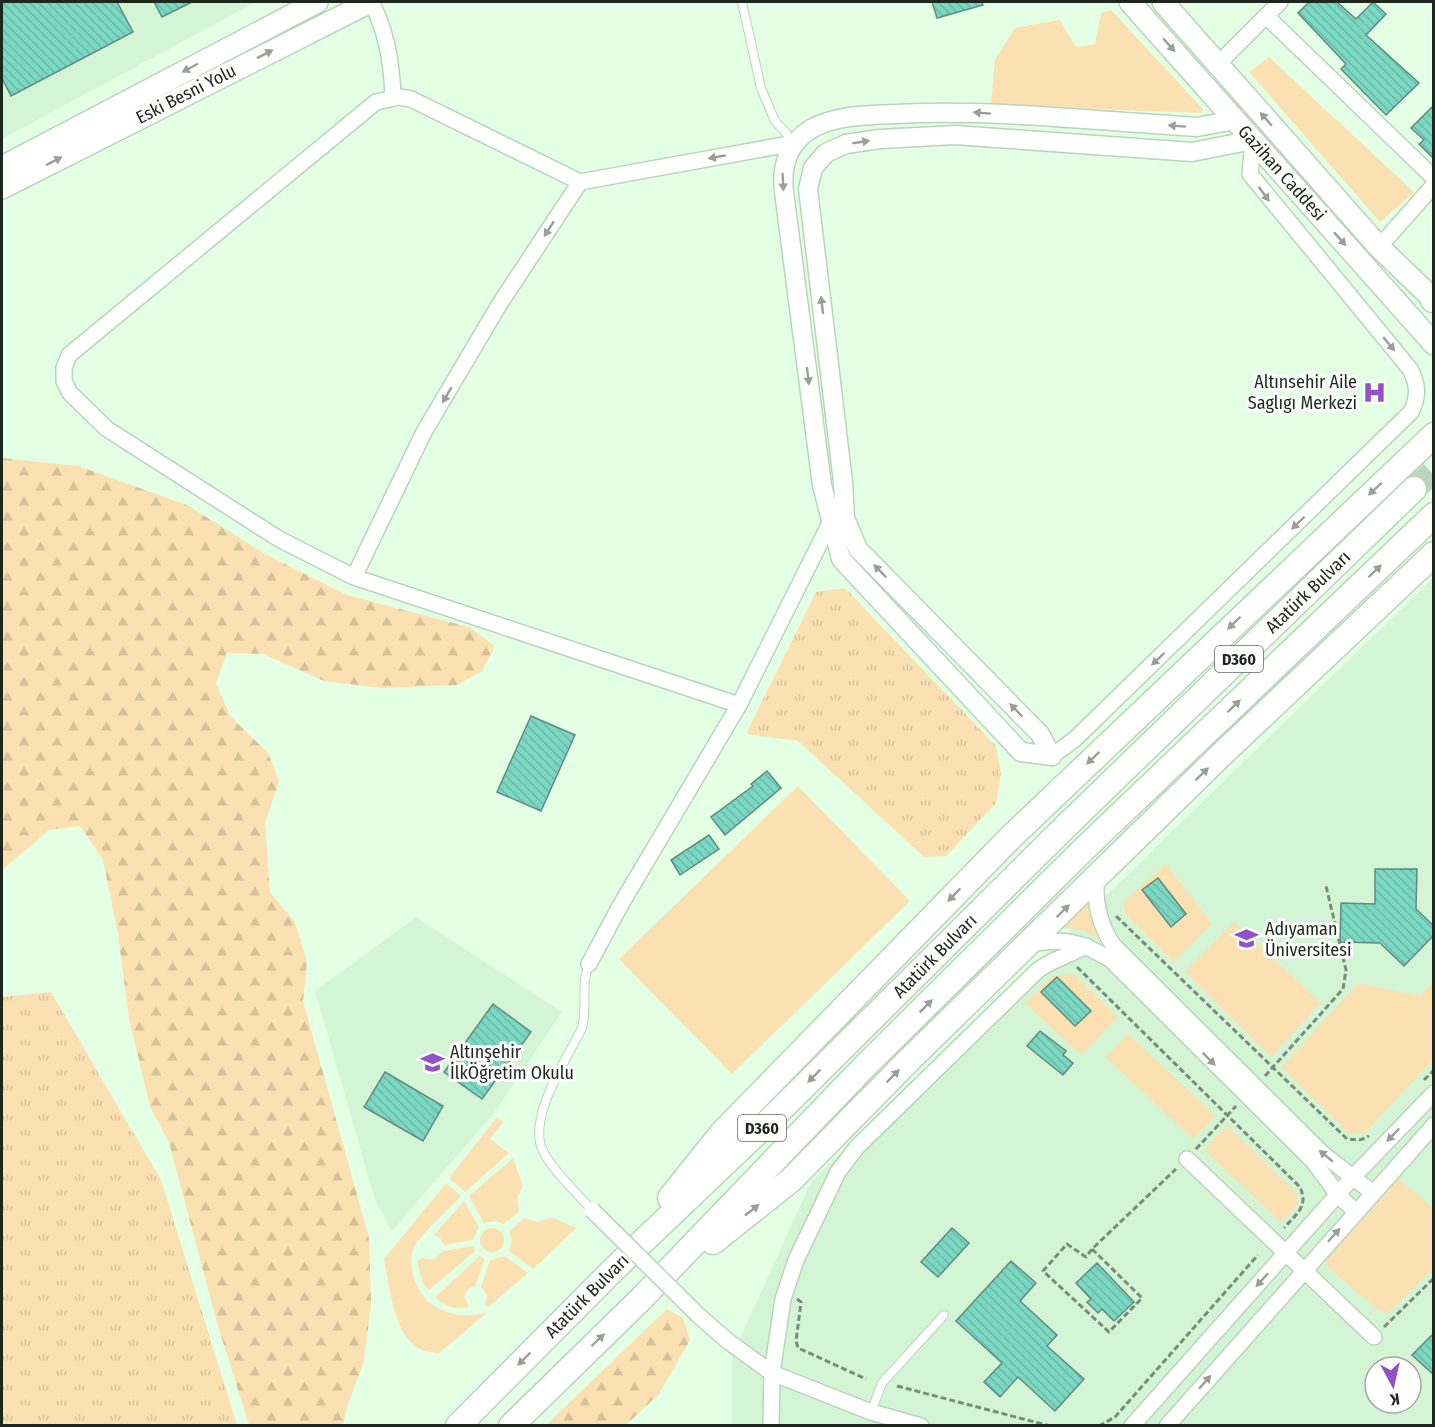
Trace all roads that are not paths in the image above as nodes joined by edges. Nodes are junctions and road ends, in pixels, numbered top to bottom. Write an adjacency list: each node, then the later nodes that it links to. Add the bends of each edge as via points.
1 (317, 2): 13 (main road, Eski Besni Yolu, one-way to 13)
2 (370, 2): 9 (street, via 382,22); 17 (main road, Eski Besni Yolu, one-way to 2)
3 (742, 2): 12 (lane, via 761,88 775,121)
4 (1130, 2): 10 (main road, Gazihan Caddesi, one-way to 10)
5 (1163, 2): 8 (main road, Gazihan Caddesi)
6 (1280, 2): 7 (street)
7 (1266, 16): 8 (street); 14 (street)
8 (1219, 63): 18 (main road, Gazihan Caddesi, one-way to 8)
9 (393, 98): 15 (street, via 411,99); 28 (street, via 376,102 69,355 64,368 64,381 70,393 107,429 279,539)
10 (1235, 120): 11 (main road, Gazihan Caddesi); 12 (street, one-way to 12, via 1197,127 953,111 887,114 839,119 812,129)
11 (1253, 141): 20 (main road, Gazihan Caddesi, one-way to 20); 26 (street, one-way to 11, via 843,482 808,189 813,168 826,153 846,144 880,139 955,135 1192,153); 30 (street, one-way to 30, via 1250,174 1410,369 1418,390 1416,402 1412,412 1300,522 1075,739)
12 (795, 143): 15 (street, one-way to 15); 26 (street, one-way to 26, via 784,162 782,176 822,485)
13 (2, 167)
14 (1434, 178)
15 (580, 182): 28 (street, one-way to 28, via 499,305 424,432)
16 (1434, 185): 18 (street)
17 (2, 188)
18 (1379, 247): 19 (main road, Gazihan Caddesi)
19 (1434, 300)
20 (1434, 344)
21 (1434, 435): 23 (highway)
22 (1434, 455): 23 (highway)
23 (1403, 463): 44 (highway, one-way to 44, via 1011,837 722,1133)
24 (1414, 489): 44 (highway, Atatürk Bulvarı / D360, one-way to 44)
25 (1434, 515): 46 (highway, Atatürk Bulvarı / D360, one-way to 25, via 864,1067 1060,873)
26 (838, 520): 29 (street); 30 (street, one-way to 26, via 1040,734 858,549); 30 (street, via 841,559 1021,752)
27 (1434, 554): 31 (highway, one-way to 27)
28 (354, 577): 29 (street)
29 (739, 705): 34 (street)
30 (1052, 756)
31 (1096, 878): 32 (highway, one-way to 31); 38 (street, one-way to 31, via 1324,1155 1113,945 1100,922)
32 (1029, 944): 33 (street, via 1068,940); 46 (highway, one-way to 32, via 791,1180)
33 (1086, 946): 40 (street, one-way to 40, via 1111,960 1314,1162); 49 (street, via 1069,956 1053,959 1038,970 857,1147 838,1172 796,1260 786,1291)
34 (589, 964): 41 (lane, via 584,978 582,1028 537,1128 542,1151)
35 (1434, 1093): 38 (street, one-way to 38)
36 (1434, 1125): 39 (street)
37 (1187, 1159): 43 (street)
38 (1354, 1176): 39 (street); 40 (street)
39 (1372, 1192): 42 (street)
40 (1338, 1195): 42 (street); 43 (street)
41 (592, 1210): 49 (street, bridge, via 699,1316)
42 (1355, 1211): 45 (street, one-way to 42)
43 (1285, 1254): 45 (street); 55 (street, one-way to 55)
44 (612, 1271): 51 (highway, Atatürk Bulvarı / D360, one-way to 51)
45 (1302, 1271): 48 (street); 56 (street, one-way to 45)
46 (641, 1299): 52 (highway, Atatürk Bulvarı / D360, one-way to 46)
47 (944, 1315): 50 (lane, via 882,1383)
48 (1374, 1337)
49 (772, 1373): 50 (street); 53 (street)
50 (872, 1412): 54 (street)
51 (458, 1425)
52 (512, 1425)
53 (771, 1425)
54 (921, 1425)
55 (1132, 1425)
56 (1167, 1425)

